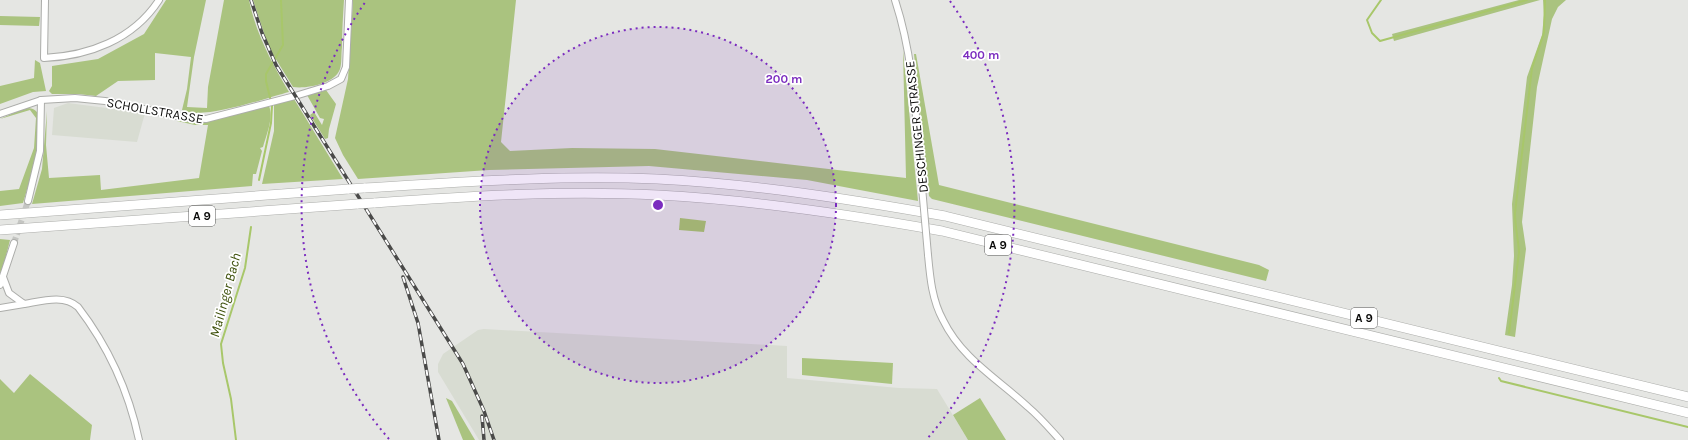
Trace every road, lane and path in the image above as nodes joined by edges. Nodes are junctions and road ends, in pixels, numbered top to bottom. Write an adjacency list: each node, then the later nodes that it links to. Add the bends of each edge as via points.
1 (45, 0): 2 (street, via 44,58 78,55 110,43 138,23)
2 (158, 0)
3 (349, 0): 5 (street, SCHOLLSTRASSE, via 346,67 341,79 335,83 215,118 202,119 93,99)
4 (895, 0): 18 (street, DESCHINGER STRASSE, bridge, via 912,75 930,278 942,320 966,355 1028,407)
5 (41, 100): 6 (street, SCHOLLSTRASSE); 7 (street, via 40,151)
6 (0, 114)
7 (28, 201)
8 (0, 215): 15 (highway, A 9, bridge, via 348,189 559,178 642,179 750,186 843,198 952,218)
9 (0, 230): 16 (highway, A 9, bridge, via 470,196 657,195 750,202 842,213 942,231)
10 (14, 243): 11 (street)
11 (3, 277): 12 (street); 13 (street, via 9,293)
12 (0, 285)
13 (24, 304): 14 (street); 17 (street, via 61,299 71,302 78,308 111,358 135,419)
14 (0, 308)
15 (1688, 397)
16 (1688, 413)
17 (139, 440)
18 (1060, 440)

